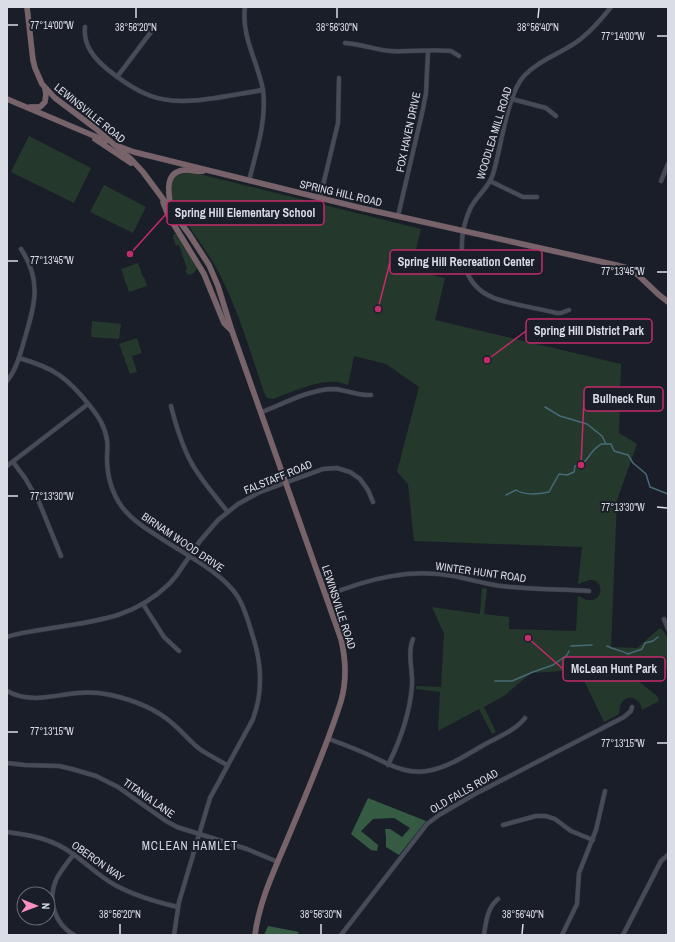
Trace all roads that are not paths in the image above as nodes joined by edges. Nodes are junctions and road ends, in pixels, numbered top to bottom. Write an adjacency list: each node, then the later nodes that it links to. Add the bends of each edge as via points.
1 (27, 7): 11 (main road, LEWINSVILLE ROAD, via 33,60)
2 (245, 7): 12 (street, via 247,38)
3 (611, 7): 14 (street, WOODLEA MILL ROAD, via 573,45 535,66 523,76)
4 (85, 27): 9 (street, via 85,41 90,51)
5 (154, 28): 9 (street)
6 (345, 43): 7 (street, via 392,51)
7 (428, 51): 8 (street, via 451,52); 29 (street, FOX HAVEN DRIVE, via 423,109)
8 (459, 56)
9 (117, 77): 12 (street, via 150,96 176,101)
10 (339, 78): 27 (street, via 338,123)
11 (45, 89): 15 (main road, via 46,99 43,105 36,108); 18 (main road, LEWINSVILLE ROAD)
12 (263, 90): 22 (street, via 263,116)
13 (7, 98): 15 (main road, SPRING HILL ROAD)
14 (512, 99): 16 (street, via 546,108); 23 (street, WOODLEA MILL ROAD)
15 (24, 106): 17 (main road, SPRING HILL ROAD)
16 (556, 116)
17 (74, 127): 18 (main road, SPRING HILL ROAD); 21 (main road)
18 (114, 144): 20 (main road, SPRING HILL ROAD, via 134,152); 21 (main road, LEWINSVILLE ROAD)
19 (668, 164): 24 (street)
20 (212, 171): 22 (main road, SPRING HILL ROAD); 28 (main road, via 187,170 176,173 168,184)
21 (143, 172): 26 (main road, LEWINSVILLE ROAD)
22 (248, 181): 27 (main road, SPRING HILL ROAD)
23 (490, 181): 25 (street, via 523,197); 31 (street, WOODLEA MILL ROAD, via 470,208)
24 (661, 181)
25 (537, 197)
26 (162, 198): 28 (main road, LEWINSVILLE ROAD); 30 (main road, LEWINSVILLE ROAD)
27 (320, 198): 29 (main road, SPRING HILL ROAD)
28 (171, 208): 32 (main road, LEWINSVILLE ROAD)
29 (398, 216): 31 (main road, SPRING HILL ROAD)
30 (177, 229): 32 (main road); 34 (main road, LEWINSVILLE ROAD)
31 (464, 230): 36 (main road, SPRING HILL ROAD, via 627,268); 37 (street, WOODLEA MILL ROAD, via 461,250 464,265 474,283 484,292 501,300 556,313)
32 (189, 234): 35 (main road, LEWINSVILLE ROAD)
33 (21, 249): 39 (street, via 32,269 36,292 34,310)
34 (204, 274): 35 (main road); 38 (main road, LEWINSVILLE ROAD, via 224,323)
35 (214, 277): 38 (main road, LEWINSVILLE ROAD)
36 (668, 302)
37 (569, 310)
38 (232, 331): 44 (main road, LEWINSVILLE ROAD)
39 (19, 358): 40 (street); 42 (street, BIRNAM WOOD DRIVE, via 38,363 56,372 72,385)
40 (7, 381)
41 (371, 395): 44 (street, via 326,390 308,394)
42 (88, 404): 45 (street); 51 (street, BIRNAM WOOD DRIVE, via 99,418 105,432 108,472 121,506 138,524)
43 (171, 406): 49 (street, via 189,458)
44 (262, 412): 47 (main road, LEWINSVILLE ROAD)
45 (13, 462): 46 (street); 50 (street, via 39,502)
46 (7, 466)
47 (286, 482): 48 (street, FALSTAFF ROAD, via 323,469 337,468 355,475 368,490); 49 (street, FALSTAFF ROAD, via 248,498); 53 (main road, LEWINSVILLE ROAD)
48 (373, 502)
49 (228, 511): 51 (street, FALSTAFF ROAD, via 210,528)
50 (61, 556)
51 (189, 557): 54 (street, FALSTAFF ROAD, via 169,584); 65 (street, BIRNAM WOOD DRIVE, via 219,576 238,598 246,616 261,670 260,689 253,719)
52 (589, 591): 53 (street, WINTER HUNT ROAD, via 513,588 453,576 412,574 371,580)
53 (326, 596): 63 (main road, LEWINSVILLE ROAD, via 344,650 346,671 344,691)
54 (143, 604): 57 (street, FALSTAFF ROAD, via 109,618); 59 (street, via 164,637)
55 (664, 619): 56 (street)
56 (668, 629)
57 (7, 637)
58 (413, 639): 66 (street, via 409,710 401,737)
59 (179, 651)
60 (7, 691): 65 (street, via 36,699 99,693 134,702 162,715 201,750)
61 (632, 707): 81 (street, OLD FALLS ROAD, via 624,717 475,794 427,824)
62 (525, 718): 66 (street, via 517,726 440,768 416,772)
63 (329, 739): 66 (street); 74 (main road, LEWINSVILLE ROAD)
64 (7, 763): 70 (street, TITANIA LANE, via 58,766 96,776 128,793 166,821)
65 (227, 765): 70 (street, BIRNAM WOOD DRIVE, via 210,798)
66 (388, 765)
67 (605, 791): 71 (street)
68 (503, 825): 71 (street, via 532,816 546,816)
69 (7, 832): 72 (street, OBERON WAY, via 46,839)
70 (198, 834): 74 (street, TITANIA LANE, via 247,849); 76 (street, BIRNAM WOOD DRIVE)
71 (593, 840): 83 (street, via 579,873 577,904)
72 (74, 854): 76 (street, OBERON WAY, via 102,877 127,891); 77 (street, via 58,876 52,893 55,914)
73 (668, 854): 84 (street)
74 (278, 862): 80 (main road, LEWINSVILLE ROAD, via 262,903)
75 (498, 899): 82 (street, via 489,910)
76 (178, 907): 79 (street, BIRNAM WOOD DRIVE)
77 (68, 933): 78 (street)
78 (74, 935)
79 (174, 935)
80 (255, 935)
81 (341, 935)
82 (484, 935)
83 (562, 935)
84 (623, 935)

